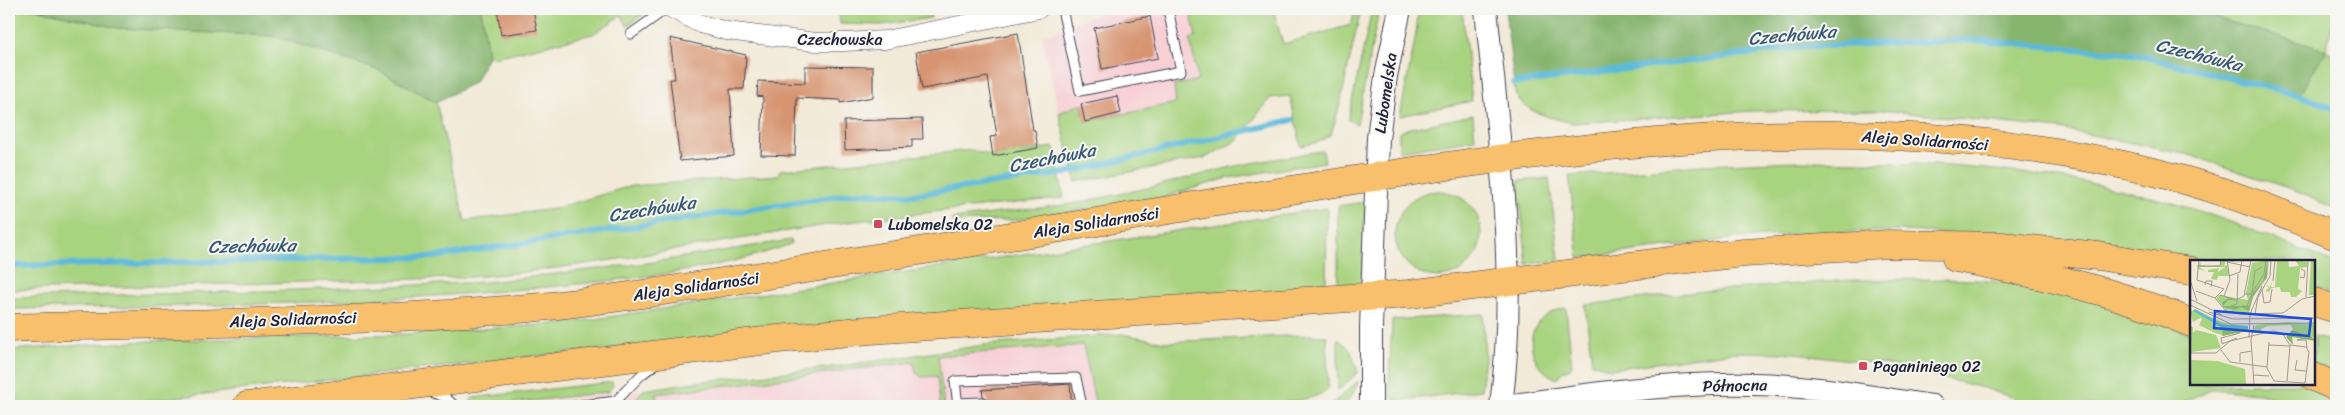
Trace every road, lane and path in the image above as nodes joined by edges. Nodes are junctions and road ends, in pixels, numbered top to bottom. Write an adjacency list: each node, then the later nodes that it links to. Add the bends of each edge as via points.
1 (666, 9): 8 (lane)
2 (672, 9): 3 (street, Czechowska, via 700,24 727,31 816,42 844,42 886,40)
3 (1039, 9)
4 (1062, 9): 5 (lane, via 1080,91 1181,71)
5 (1168, 9)
6 (1400, 9): 10 (street, Lubomelska, via 1381,108)
7 (1486, 9): 9 (street)
8 (631, 34)
9 (1501, 160): 10 (main road, Aleja Solidarności); 11 (main road, Aleja Solidarności, via 1659,142 1749,137 1871,135 1962,140 2089,158 2157,172 2238,198); 14 (street)
10 (1377, 177): 15 (street, Lubomelska); 19 (main road, Aleja Solidarności, via 879,258 549,306 413,316)
11 (2336, 236)
12 (1888, 244): 13 (main road, via 2041,249); 14 (main road, via 1735,254); 18 (main road, via 2041,275 2105,293)
13 (2190, 272)
14 (1508, 281): 15 (main road); 32 (street, via 1508,336)
15 (1372, 297): 20 (main road, via 870,330); 31 (street, Lubomelska)
16 (2315, 302): 17 (main road)
17 (2336, 310)
18 (2190, 324)
19 (9, 328)
20 (669, 354): 22 (main road); 25 (lane, via 641,375)
21 (2315, 377): 23 (main road)
22 (411, 385): 27 (main road); 28 (lane, via 445,397)
23 (2336, 386)
24 (983, 402): 26 (lane)
25 (615, 404): 29 (lane)
26 (958, 405): 30 (lane, via 955,381 1076,378 1075,394)
27 (247, 406)
28 (455, 406)
29 (574, 406)
30 (1082, 406)
31 (1371, 406)
32 (1501, 406)
33 (1508, 406): 34 (street, Północna, via 1657,389 1755,384 1802,387)
34 (1932, 406)

